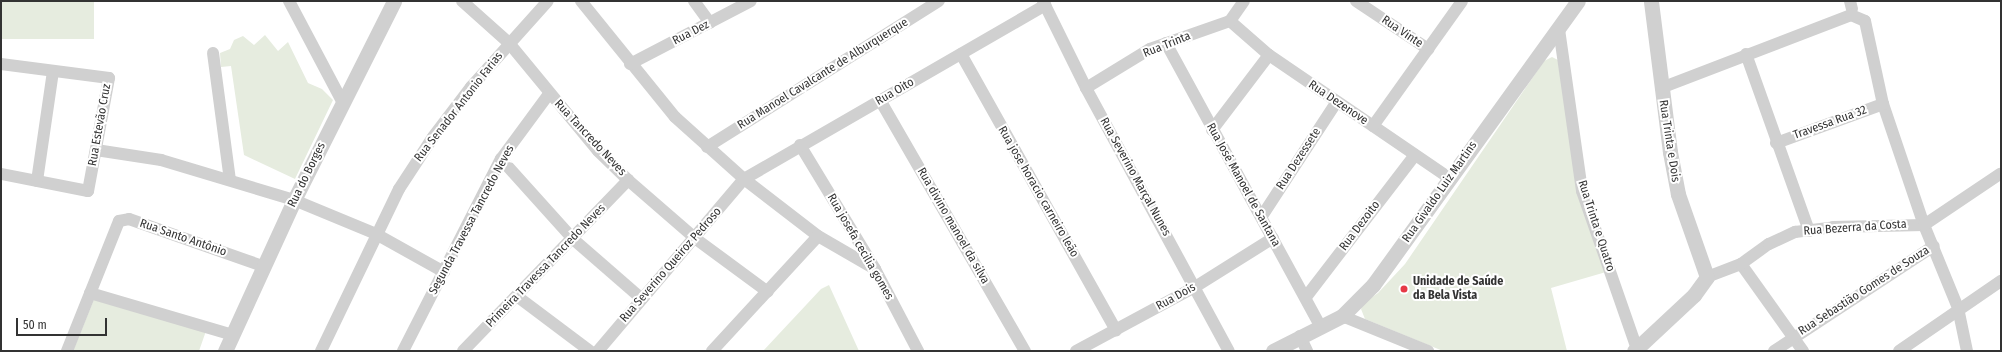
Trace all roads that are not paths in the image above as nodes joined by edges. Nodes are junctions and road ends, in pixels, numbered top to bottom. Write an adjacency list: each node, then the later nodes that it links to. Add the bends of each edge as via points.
1 (289, 1): 32 (street)
2 (394, 1): 32 (street, Rua do Borges)
3 (462, 1): 18 (street, Rua Tancredo Neves)
4 (548, 1): 18 (street, Rua Senador Antonio Farias)
5 (581, 1): 25 (street)
6 (694, 1): 16 (street)
7 (751, 1): 16 (street, Rua Dez)
8 (939, 1): 39 (street, Rua Manoel Cavalcante de Alburquerque)
9 (1244, 1): 15 (street)
10 (1356, 1): 20 (street, Rua Vinte)
11 (1462, 1): 20 (street)
12 (1578, 1): 17 (street, Rua Givaldo Luiz Martins)
13 (1651, 1): 29 (street, Rua Trinta e Dois)
14 (1044, 3): 22 (street, Rua Oito); 28 (street, Rua Severino Marçal Nunes)
15 (1230, 21): 19 (street, Rua Trinta); 24 (street, Rua Dezenove)
16 (710, 23): 25 (street, Rua Dez)
17 (1559, 28): 46 (street, Rua Givaldo Luiz Martins, via 1494,115); 80 (street, Rua Trinta e Quatro, via 1582,191)
18 (509, 43): 30 (street, Rua Tancredo Neves); 54 (street, Rua Senador Antonio Farias, via 433,137 399,189)
19 (1166, 43): 28 (street, Rua Trinta, via 1150,49); 36 (street, Rua José Manoel de Santana)
20 (1428, 49): 35 (street)
21 (213, 53): 47 (street)
22 (960, 54): 31 (street, Rua Oito); 75 (street, Rua jose horacio carneiro leão)
23 (1746, 54): 29 (street); 34 (street, via 1851,15 1858,16 1865,21 1867,27); 37 (street)
24 (1269, 55): 33 (street, Rua Dezenove); 36 (street)
25 (630, 64): 39 (street, via 662,103)
26 (2, 68): 27 (street, Rua Estevão Cruz)
27 (53, 71): 40 (street, Rua Estevão Cruz, via 109,78); 49 (street)
28 (1086, 88): 66 (street, Rua Severino Marçal Nunes)
29 (1661, 88): 64 (street, Rua Trinta e Dois, via 1678,194)
30 (549, 94): 42 (street, Segunda Travessa Tancredo Neves); 48 (street, Rua Tancredo Neves, via 598,151)
31 (880, 100): 38 (street, Rua Oito); 90 (street, Rua divino manoel da silva)
32 (342, 102): 50 (street, Rua do Borges)
33 (1336, 103): 35 (street, Rua Dezenove); 51 (street, Rua Dezessete)
34 (1883, 104): 37 (street, Travessa Rua 32); 52 (street)
35 (1373, 126): 41 (street, Rua Dezenove)
36 (1212, 130): 51 (street, Rua José Manoel de Santana)
37 (1776, 143): 53 (street)
38 (800, 145): 45 (street, Rua Oito); 62 (street, Rua josefa cecilia gomes)
39 (707, 147): 45 (street)
40 (96, 150): 47 (street, via 161,160); 49 (street, Rua Estevão Cruz, via 88,191)
41 (1415, 154): 46 (street, Rua Dezenove); 70 (street, Rua Dezoito)
42 (501, 159): 57 (street); 63 (street, Segunda Travessa Tancredo Neves)
43 (1, 174): 49 (street, Rua Estevão Cruz)
44 (2000, 174): 52 (street, Rua Bezerra da Costa)
45 (744, 179): 55 (street); 58 (street, Rua Severino Queiroz Pedroso)
46 (1451, 179): 73 (street, Rua Givaldo Luiz Martins, via 1373,285)
47 (230, 180): 50 (street)
48 (628, 180): 57 (street, Primeira Travessa Tancredo Neves); 58 (street, Rua Tancredo Neves)
49 (37, 181)
50 (294, 200): 54 (street); 61 (street, Rua do Borges)
51 (1262, 216): 56 (street, Rua José Manoel de Santana)
52 (1924, 225): 53 (street, Rua Bezerra da Costa, via 1849,226); 59 (street)
53 (1809, 230): 60 (street, Rua Bezerra da Costa, via 1783,236)
54 (376, 234): 63 (street); 83 (street, Rua Senador Antonio Farias)
55 (818, 236): 62 (street); 67 (street)
56 (1273, 238): 66 (street, Rua Dois); 70 (street, Rua José Manoel de Santana)
57 (573, 239): 69 (street, Primeira Travessa Tancredo Neves); 71 (street)
58 (696, 239): 67 (street, Rua Tancredo Neves); 71 (street, Rua Severino Queiroz Pedroso)
59 (1934, 246): 72 (street); 79 (street, Rua Sebastião Gomes de Souza)
60 (1741, 264): 64 (street, Rua Bezerra da Costa); 79 (street)
61 (265, 267): 68 (street, Rua Santo Antônio, via 129,219 119,221); 76 (street, Rua do Borges)
62 (875, 269): 89 (street, Rua josefa cecilia gomes)
63 (444, 272): 84 (street, Segunda Travessa Tancredo Neves)
64 (1707, 277): 80 (street, via 1694,295)
65 (2001, 280): 72 (street)
66 (1196, 287): 75 (street, Rua Dois); 92 (street, Rua Severino Marçal Nunes)
67 (768, 292): 88 (street)
68 (90, 293): 76 (street); 81 (street, Rua Santo Antônio)
69 (518, 297): 85 (street, Primeira Travessa Tancredo Neves); 86 (street)
70 (1306, 297): 74 (street, Rua José Manoel de Santana)
71 (642, 299): 87 (street, Rua Severino Queiroz Pedroso)
72 (1958, 308): 99 (street); 100 (street)
73 (1342, 316): 74 (street, Rua Givaldo Luiz Martins); 78 (street)
74 (1320, 325): 77 (street, Rua Givaldo Luiz Martins)
75 (1116, 330): 91 (street, Rua Dois)
76 (233, 335): 82 (street, Rua do Borges)
77 (1300, 336): 93 (street, Rua Givaldo Luiz Martins); 94 (street)
78 (1393, 337): 95 (street); 96 (street)
79 (1794, 337): 97 (street, Rua Sebastião Gomes de Souza); 98 (street)
80 (1635, 350)
81 (67, 351)
82 (225, 351)
83 (321, 351)
84 (403, 351)
85 (464, 351)
86 (590, 351)
87 (598, 351)
88 (712, 351)
89 (918, 351)
90 (1025, 351)
91 (1076, 351)
92 (1229, 351)
93 (1273, 351)
94 (1307, 351)
95 (1400, 351)
96 (1428, 351)
97 (1774, 351)
98 (1803, 351)
99 (1899, 351)
100 (1967, 351)

